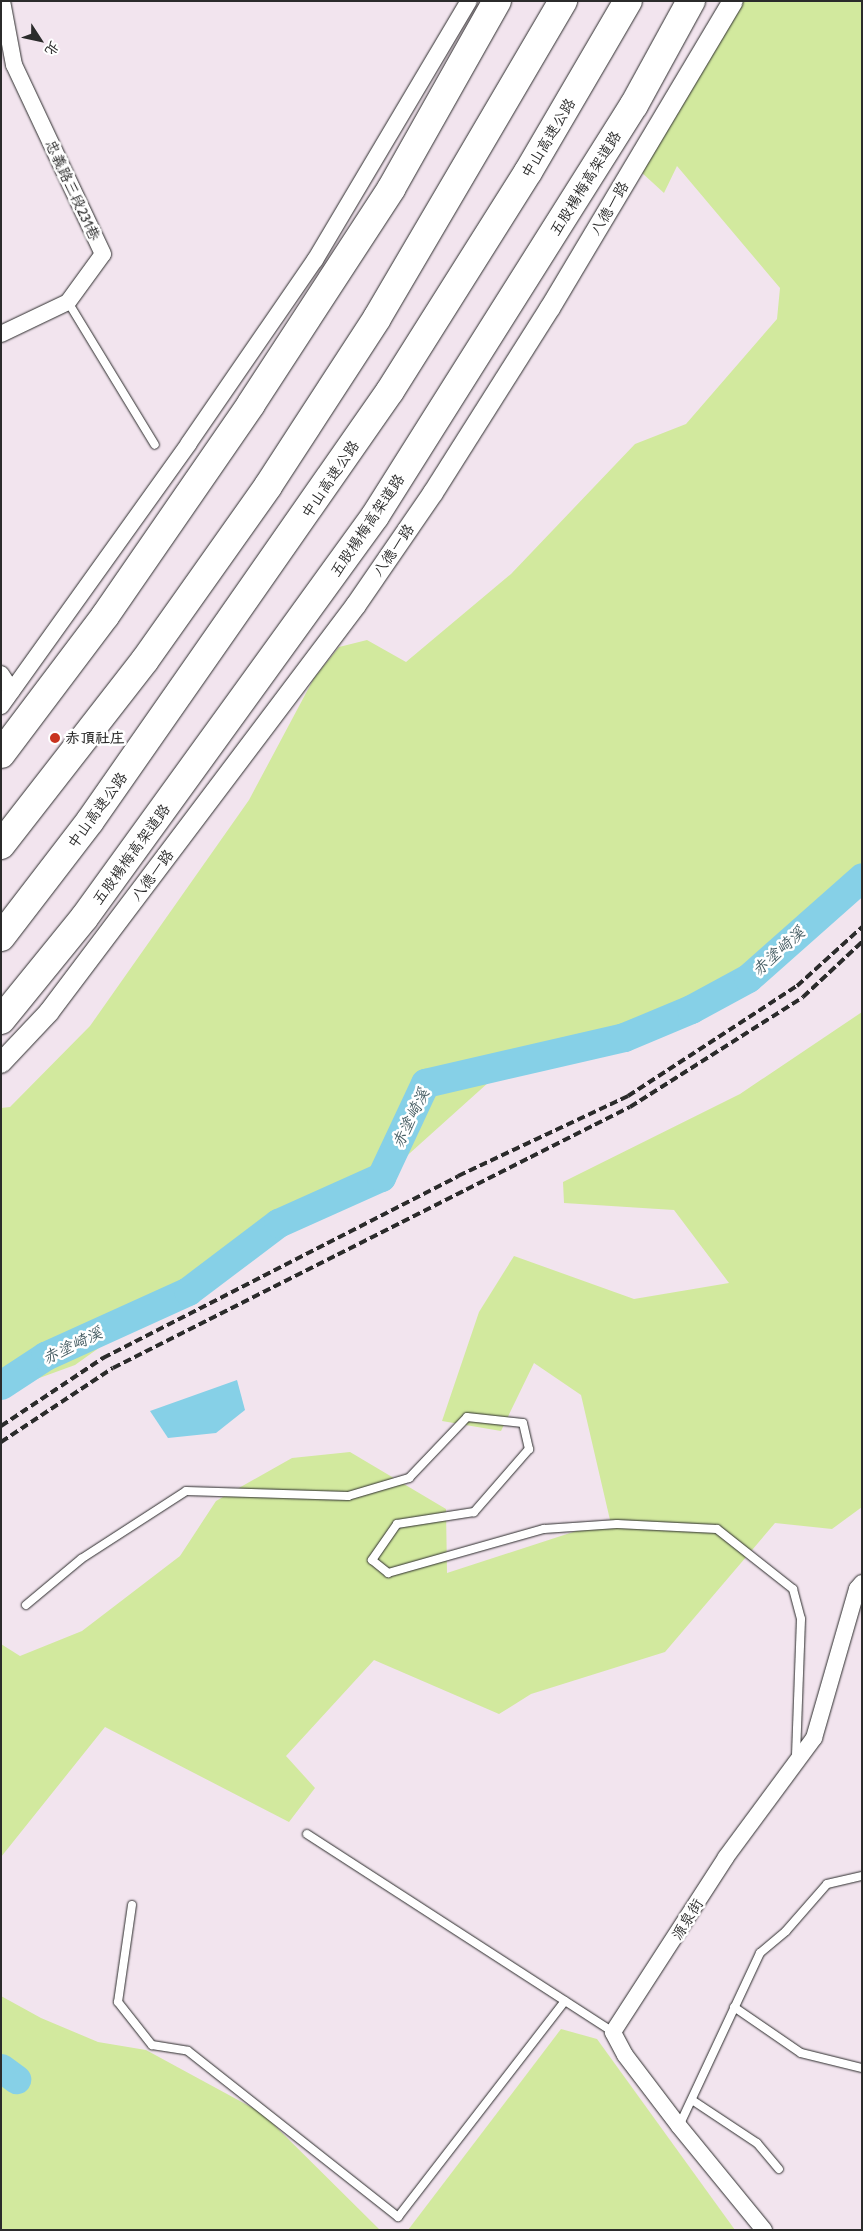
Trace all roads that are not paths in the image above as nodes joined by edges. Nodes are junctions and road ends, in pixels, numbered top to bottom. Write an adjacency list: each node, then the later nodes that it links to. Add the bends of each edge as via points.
1 (2, 1): 8 (street, 忠義路三段231巷, via 14,65 103,254)
2 (469, 1): 12 (street, via 314,260 189,443)
3 (497, 1): 14 (highway, via 391,189 256,396 105,616)
4 (563, 1): 15 (highway, via 377,318 268,486 145,660)
5 (628, 1): 16 (highway, 中山高速公路, via 528,172 390,391 96,813)
6 (691, 1): 17 (highway, 五股楊梅高架道路, via 634,105 376,516 84,918)
7 (733, 1): 18 (street, 八德一路, via 550,308 433,493 356,605 49,1012)
8 (68, 302): 9 (street, 忠義路三段231巷); 10 (lane)
9 (1, 334)
10 (155, 445)
11 (1, 674): 12 (street)
12 (12, 691): 13 (street)
13 (1, 706)
14 (1, 754)
15 (1, 845)
16 (1, 937)
17 (1, 1020)
18 (1, 1063)
19 (862, 1583): 21 (street, 源泉街, via 857,1589 814,1738)
20 (26, 1605): 21 (lane, via 80,1559 186,1491 348,1496 409,1478 467,1416 523,1422 529,1449 474,1512 397,1524 372,1560 388,1573 544,1528 617,1524 717,1529 793,1589 800,1619)
21 (795, 1767): 27 (street, 源泉街, via 726,1857)
22 (307, 1834): 25 (lane)
23 (862, 1876): 26 (lane, via 827,1884 786,1931 760,1953)
24 (132, 1905): 25 (lane, via 118,2002 152,2044 188,2051 398,2217)
25 (565, 2001): 27 (lane)
26 (734, 2007): 28 (lane, via 800,2052); 29 (lane)
27 (613, 2032): 30 (street, via 625,2055)
28 (862, 2068)
29 (692, 2100): 30 (lane); 31 (lane, via 757,2143)
30 (679, 2126): 32 (street)
31 (779, 2169)
32 (764, 2230)

